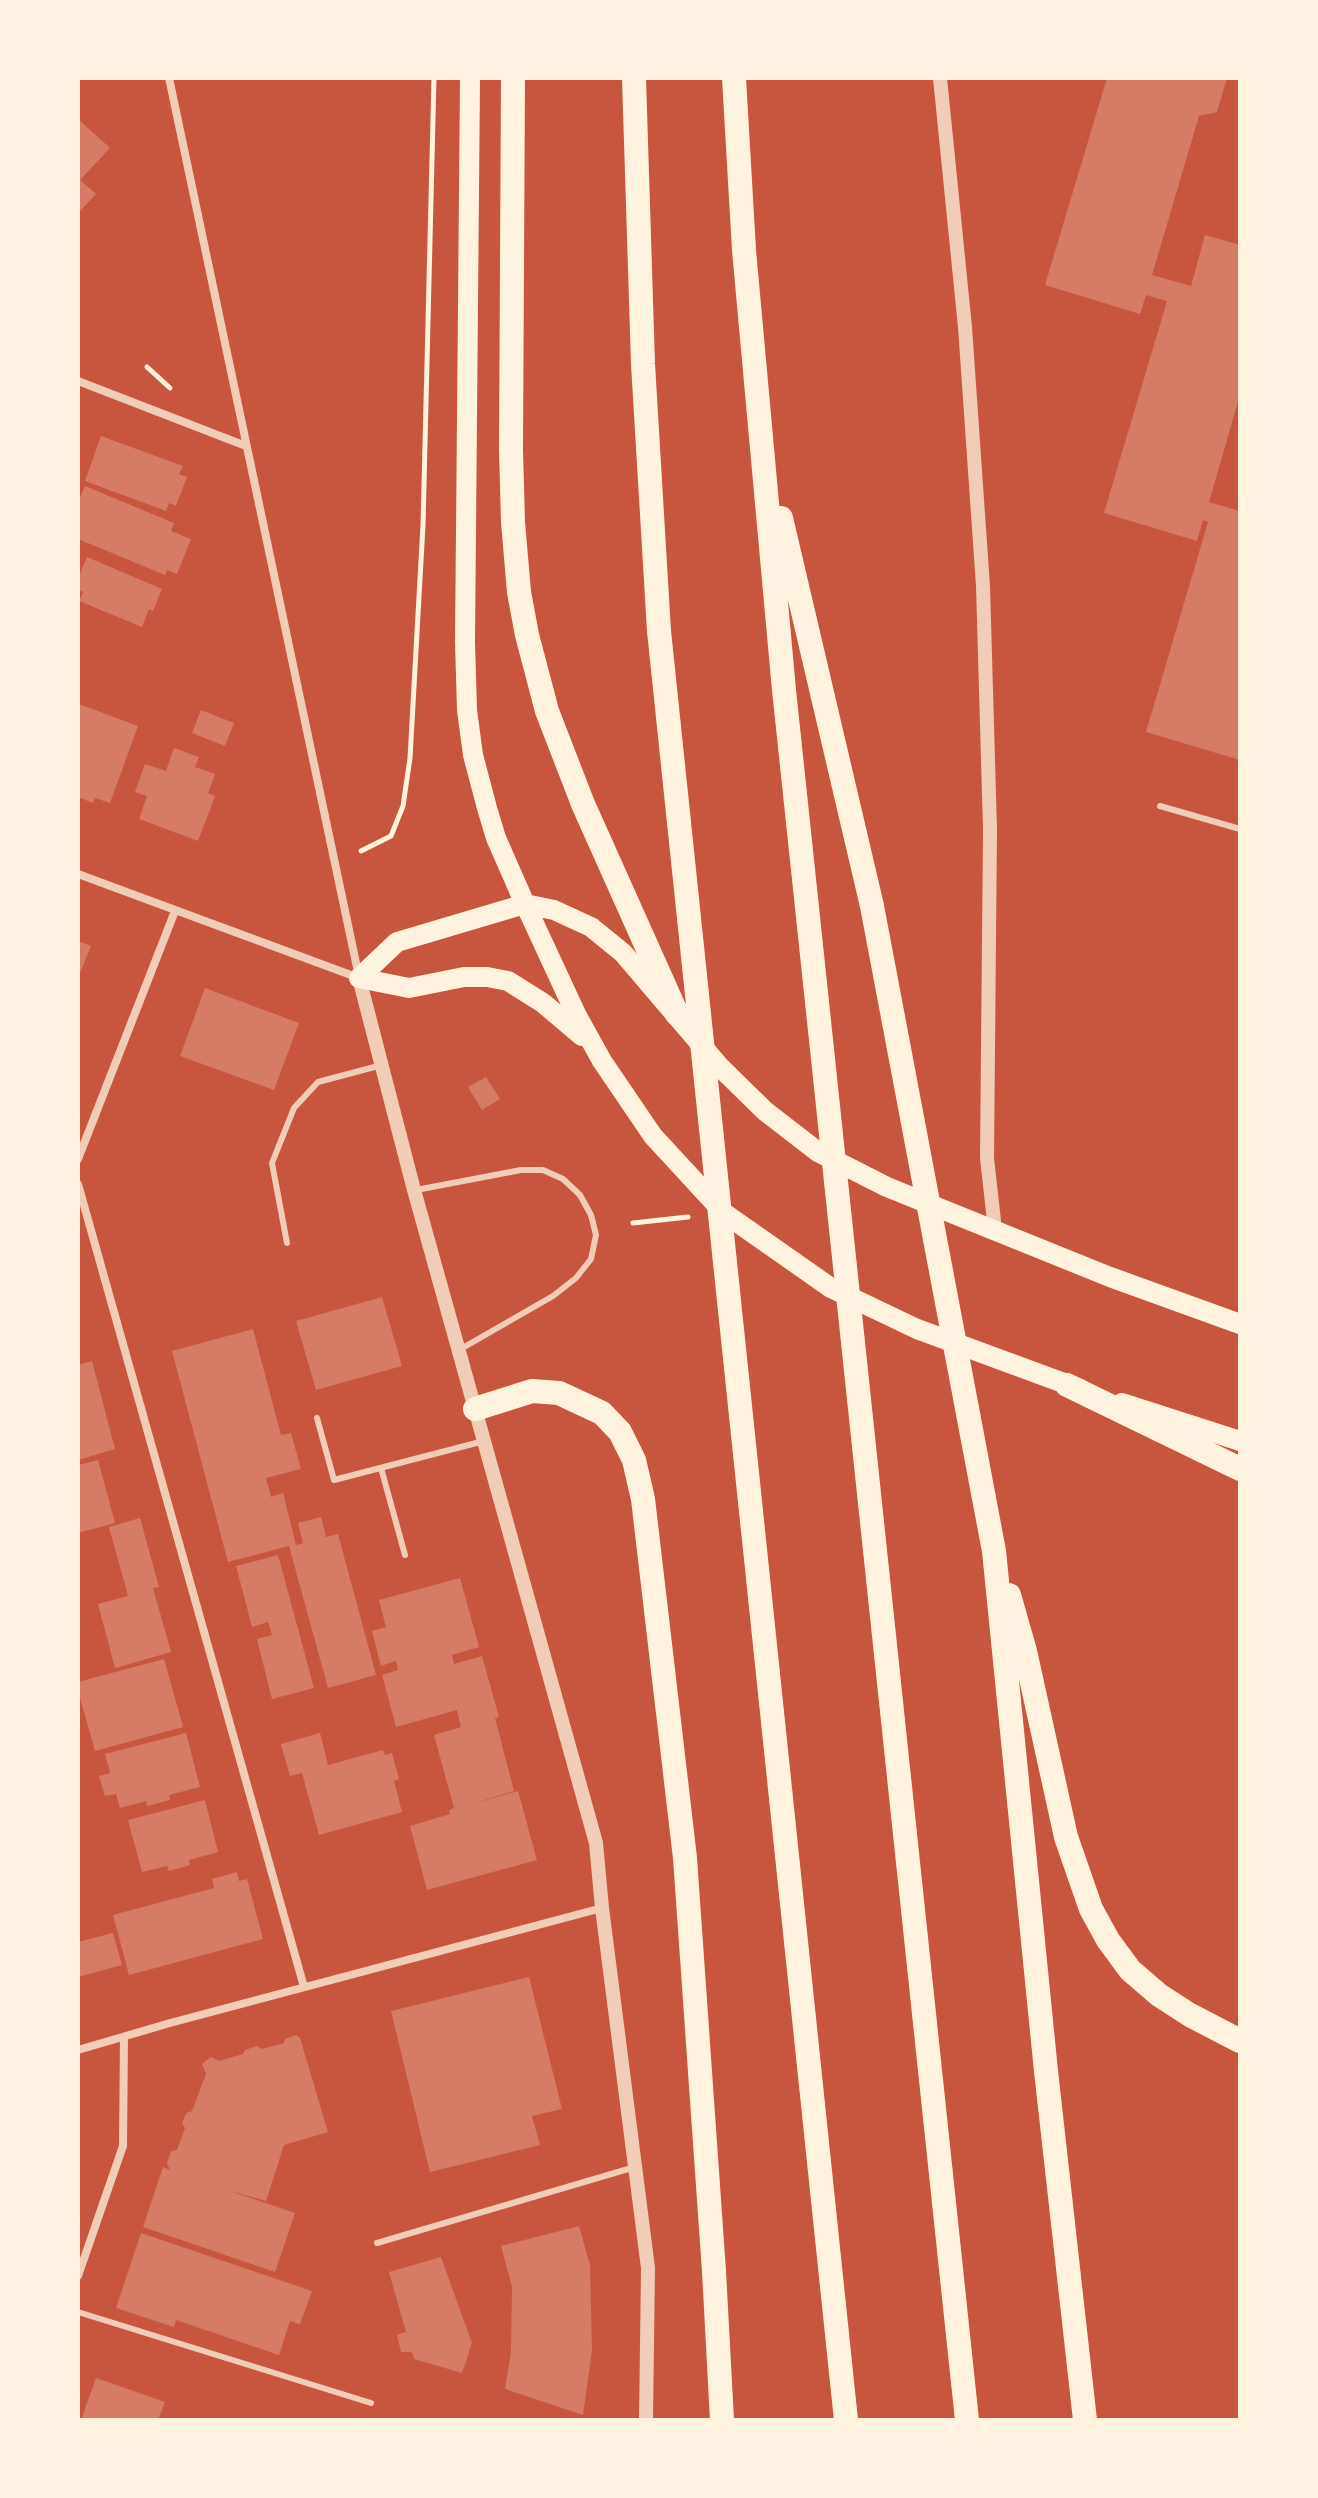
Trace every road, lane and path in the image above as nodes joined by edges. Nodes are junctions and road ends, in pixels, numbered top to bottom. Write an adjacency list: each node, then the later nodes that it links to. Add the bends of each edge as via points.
1 (169, 78): 12 (street)
2 (434, 78): 15 (path, via 424,510 410,758 403,806 391,836)
3 (470, 78): 17 (main road, via 466,698 481,787)
4 (513, 78): 20 (highway, via 511,450 522,607 547,711)
5 (634, 78): 53 (highway, via 640,307 657,602)
6 (734, 78): 11 (highway)
7 (940, 78): 28 (street, via 983,586 990,829 987,1158)
8 (147, 367): 10 (path)
9 (78, 381): 12 (street)
10 (173, 390)
11 (759, 426): 39 (highway, via 872,906); 54 (highway)
12 (246, 446): 19 (street)
13 (1160, 806): 14 (lane)
14 (1240, 829)
15 (361, 851)
16 (78, 874): 18 (street)
17 (525, 904): 19 (main road, via 397,942); 20 (main road, via 591,927 623,953); 21 (main road)
18 (175, 911): 19 (street); 23 (street)
19 (359, 978): 21 (main road, via 409,988 464,977 508,981); 22 (street)
20 (677, 1014): 28 (main road, via 720,1067 818,1152 887,1187)
21 (593, 1045): 26 (main road, via 653,1136)
22 (382, 1065): 25 (street); 29 (lane, via 318,1082 294,1108 272,1163)
23 (78, 1159)
24 (78, 1184): 42 (street)
25 (414, 1190): 31 (street); 31 (lane, via 543,1170 563,1179 591,1215 596,1235 591,1259 576,1278)
26 (724, 1213): 27 (path); 32 (main road, via 831,1288 917,1329)
27 (633, 1223)
28 (995, 1230): 30 (main road)
29 (287, 1243)
30 (1240, 1324)
31 (459, 1350): 33 (street)
32 (1067, 1385): 36 (main road); 38 (highway)
33 (475, 1409): 35 (street); 52 (highway, via 532,1391 559,1393 602,1413 620,1432 634,1460 685,1858)
34 (317, 1418): 37 (lane, via 334,1480)
35 (484, 1441): 37 (lane); 41 (street, via 596,1843)
36 (1240, 1441)
37 (381, 1468): 40 (lane)
38 (1240, 1469)
39 (994, 1551): 44 (highway, via 1025,1651 1066,1837 1091,1909 1130,1970 1180,2008); 55 (highway)
40 (405, 1555)
41 (602, 1908): 42 (street); 46 (street)
42 (304, 1987): 43 (street)
43 (124, 2037): 45 (street); 48 (street, via 123,2146)
44 (1240, 2041)
45 (78, 2050)
46 (635, 2167): 47 (lane); 51 (street, via 648,2268)
47 (377, 2243)
48 (78, 2276)
49 (78, 2312): 50 (lane)
50 (371, 2403)
51 (646, 2420)
52 (722, 2420)
53 (846, 2420)
54 (967, 2420)
55 (1085, 2420)

